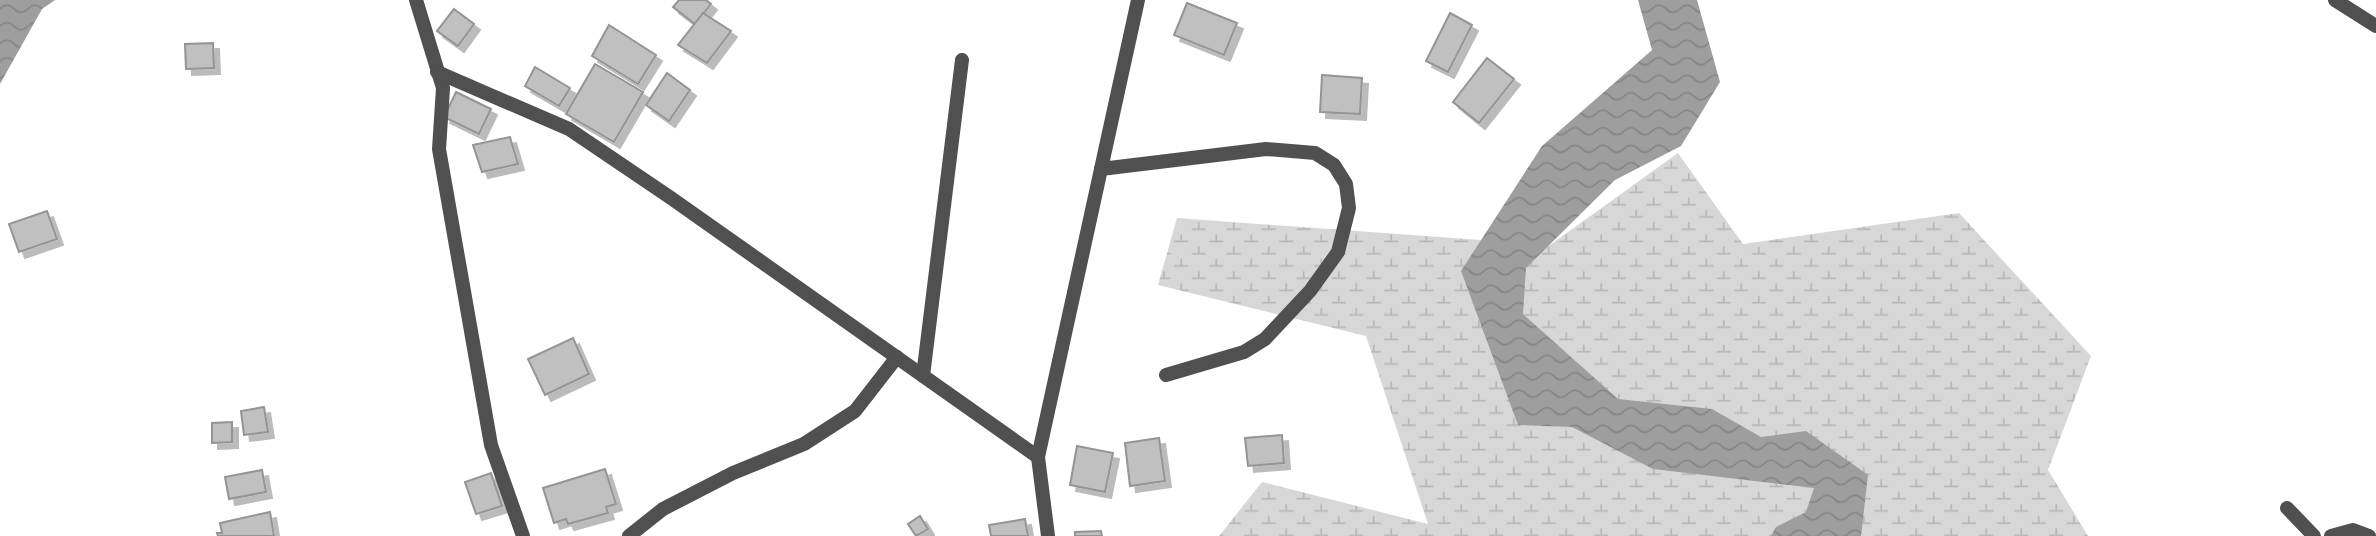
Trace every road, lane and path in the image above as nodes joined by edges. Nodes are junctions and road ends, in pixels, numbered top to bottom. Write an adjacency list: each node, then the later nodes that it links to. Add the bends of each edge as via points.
1 (416, 0): 6 (street)
2 (1138, 0): 7 (street)
3 (2335, 0): 4 (street)
4 (2376, 26)
5 (962, 60): 10 (street)
6 (437, 72): 8 (street, via 569,130); 13 (street, via 443,88 439,149 491,445)
7 (1101, 169): 9 (street, via 1266,149 1315,153 1335,165 1346,184 1349,208 1338,252 1310,291 1265,339 1244,352); 11 (street)
8 (897, 357): 10 (street); 14 (street, via 855,411 804,444 663,509)
9 (1166, 375)
10 (923, 376): 11 (street)
11 (1038, 457): 15 (street)
12 (2287, 508): 16 (street)
13 (523, 536)
14 (629, 536)
15 (1048, 536)
16 (2314, 536)
17 (2331, 536): 18 (street, via 2353,530)
18 (2369, 536)

